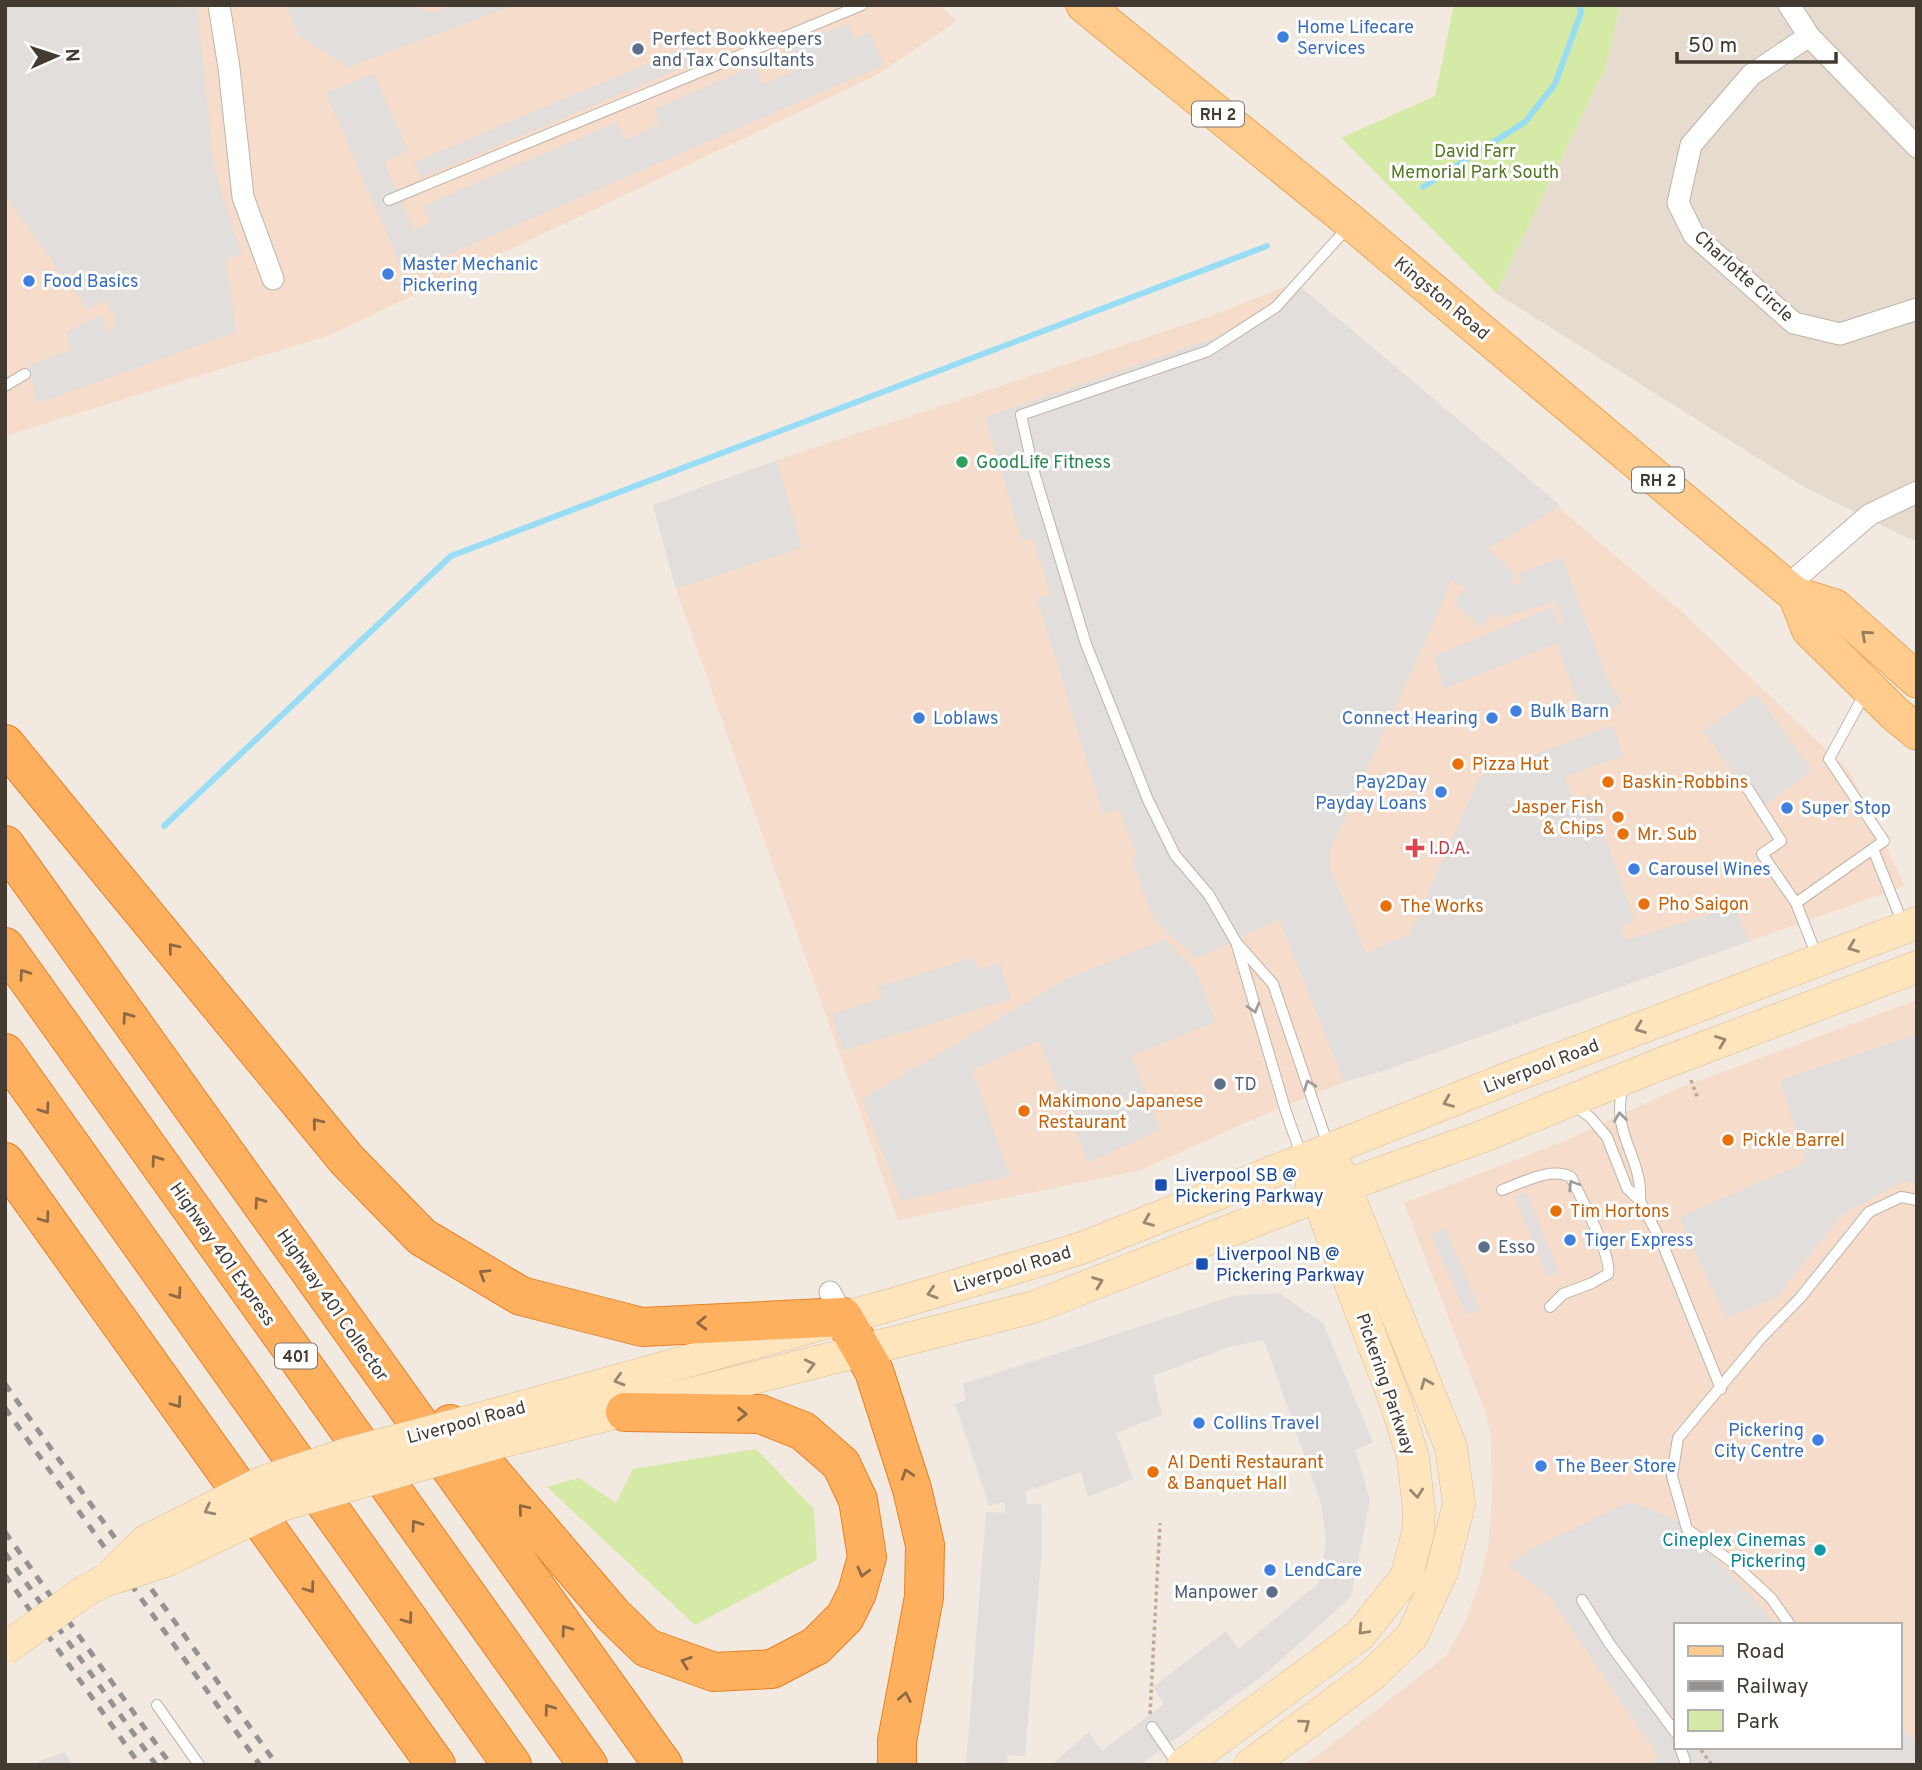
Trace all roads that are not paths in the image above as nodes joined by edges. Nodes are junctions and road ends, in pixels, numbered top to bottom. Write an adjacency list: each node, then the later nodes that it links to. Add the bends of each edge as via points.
1 (219, 5): 9 (street, via 243,197)
2 (862, 5): 7 (lane)
3 (1084, 5): 8 (main road, Kingston Road / RH 2)
4 (1789, 5): 5 (street)
5 (1809, 36): 6 (street); 10 (street, Charlotte Circle, via 1751,75 1691,145 1678,203 1694,235 1794,323 1840,334)
6 (1913, 137)
7 (389, 200)
8 (1353, 223): 14 (main road, Kingston Road / RH 2); 25 (lane, via 1276,307 1208,351 1021,415 1086,644 1126,746 1175,855 1209,895)
9 (273, 279)
10 (1917, 309)
11 (25, 374): 12 (lane)
12 (5, 386)
13 (1917, 492): 14 (street, via 1869,515)
14 (1791, 591): 15 (main road, Kingston Road / RH 2, one-way to 14, via 1835,607); 16 (main road, Kingston Road / RH 2, via 1809,629)
15 (1917, 680)
16 (1868, 687): 17 (main road, Kingston Road / RH 2); 22 (lane, via 1829,759 1884,841)
17 (1905, 722): 18 (main road, Kingston Road)
18 (1917, 741)
19 (5, 744): 38 (highway, one-way to 19, via 642,1327 521,1296 422,1237 347,1160)
20 (1748, 789): 23 (lane, via 1781,841 1762,854)
21 (5, 845): 41 (highway, Highway 401 Collector, one-way to 21)
22 (1873, 849): 23 (lane); 24 (lane)
23 (1796, 903): 27 (lane)
24 (1911, 925): 27 (main road, Liverpool Road, one-way to 27)
25 (1236, 942): 32 (lane, one-way to 32, via 1275,1076); 32 (lane, one-way to 25, via 1273,984)
26 (5, 947): 56 (highway, Highway 401 Express / 401, one-way to 26)
27 (1819, 960): 32 (main road, Liverpool Road, one-way to 32)
28 (1917, 967): 30 (main road, Liverpool Road, one-way to 28)
29 (5, 1053): 55 (highway, one-way to 55)
30 (1626, 1079): 31 (main road, Liverpool Road); 37 (lane, one-way to 30, via 1641,1182 1620,1124 1619,1103)
31 (1567, 1101): 35 (main road, Liverpool Road, via 1481,1138); 37 (lane, via 1607,1137 1627,1188)
32 (1316, 1154): 35 (main road, Pickering Parkway); 38 (main road, Liverpool Road, one-way to 38, via 1082,1248 894,1304)
33 (5, 1162): 54 (highway, one-way to 54)
34 (1502, 1190): 39 (lane, one-way to 34, via 1563,1294 1608,1274 1604,1248 1571,1177 1562,1172 1550,1174)
35 (1331, 1192): 40 (main road, Liverpool Road, one-way to 35, via 1034,1307); 59 (main road, Pickering Parkway, one-way to 59, via 1413,1457 1418,1534 1406,1577 1360,1635); 60 (main road, Pickering Parkway, one-way to 35, via 1372,1675 1412,1636 1442,1571 1458,1504 1451,1447)
36 (1917, 1200): 42 (lane, via 1900,1197 1868,1212)
37 (1640, 1201): 42 (lane, via 1663,1245)
38 (837, 1305): 40 (highway); 44 (main road, Liverpool Road, one-way to 44)
39 (1550, 1307)
40 (863, 1352): 43 (main road, Liverpool Road, one-way to 40); 58 (highway, one-way to 40, via 897,1741 924,1597 925,1545 912,1489 874,1371)
41 (370, 1357): 43 (highway, one-way to 41, via 760,1414 803,1431 841,1464 858,1500 867,1557 845,1617 816,1646 772,1669 713,1672 647,1648 613,1615 449,1422); 57 (highway, Highway 401 Collector, one-way to 41)
42 (1721, 1389): 46 (lane, via 1678,1438 1672,1476 1687,1529 1762,1589)
43 (625, 1412): 44 (main road, Liverpool Road)
44 (489, 1431): 47 (main road, Liverpool Road, bridge, via 347,1454 264,1482 146,1541 104,1581)
45 (1581, 1600): 50 (lane)
46 (1789, 1623)
47 (5, 1649)
48 (157, 1705): 53 (lane)
49 (1151, 1721): 59 (lane)
50 (1674, 1730)
51 (1682, 1749): 52 (lane)
52 (1685, 1761)
53 (199, 1765)
54 (436, 1765)
55 (512, 1765)
56 (588, 1765)
57 (663, 1765)
58 (897, 1765)
59 (1181, 1765)
60 (1250, 1765)

